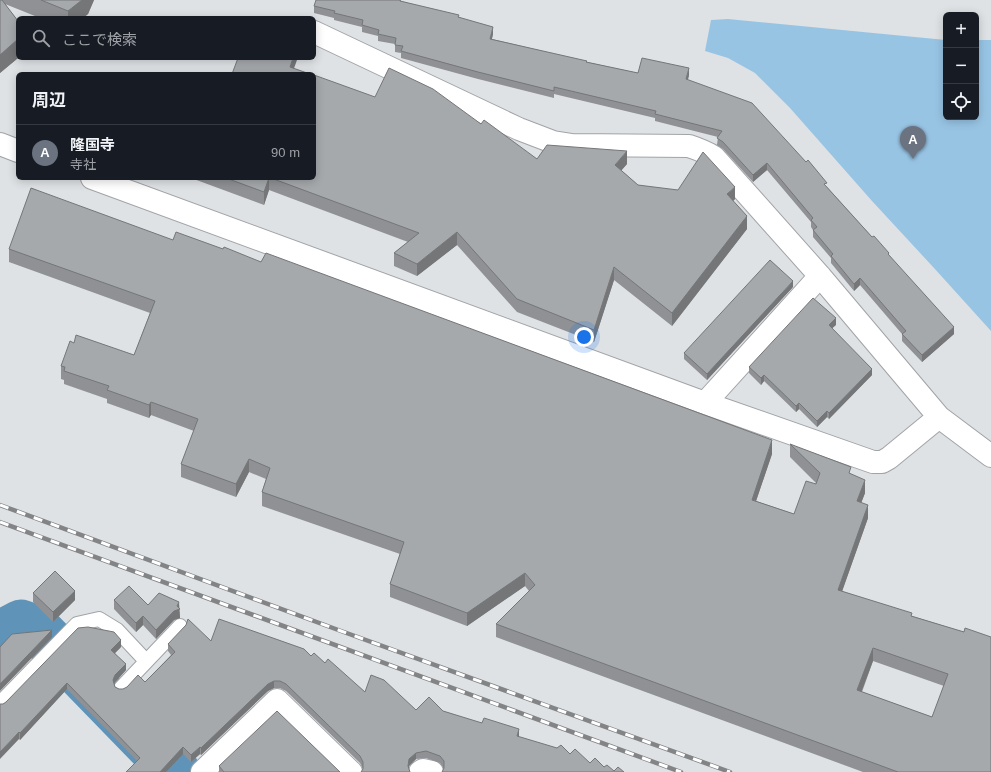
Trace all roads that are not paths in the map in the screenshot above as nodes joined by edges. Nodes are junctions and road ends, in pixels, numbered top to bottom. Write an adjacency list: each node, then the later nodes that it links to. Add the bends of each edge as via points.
1 (316, 33): 5 (street, via 519,129 553,142 590,146 689,146 699,149 714,157)
2 (0, 144): 3 (street)
3 (16, 150)
4 (97, 180): 6 (street)
5 (820, 276): 6 (street); 7 (street)
6 (705, 403): 7 (street, via 873,462 882,462 890,458)
7 (939, 417): 8 (street)
8 (991, 456)
9 (180, 626): 10 (lane)
10 (146, 661): 11 (lane); 12 (lane, via 117,630 99,620 76,624)
11 (122, 688)
12 (1, 702)
13 (202, 772): 14 (street, via 277,700)
14 (351, 772)
15 (420, 772): 16 (street)
16 (432, 772)

